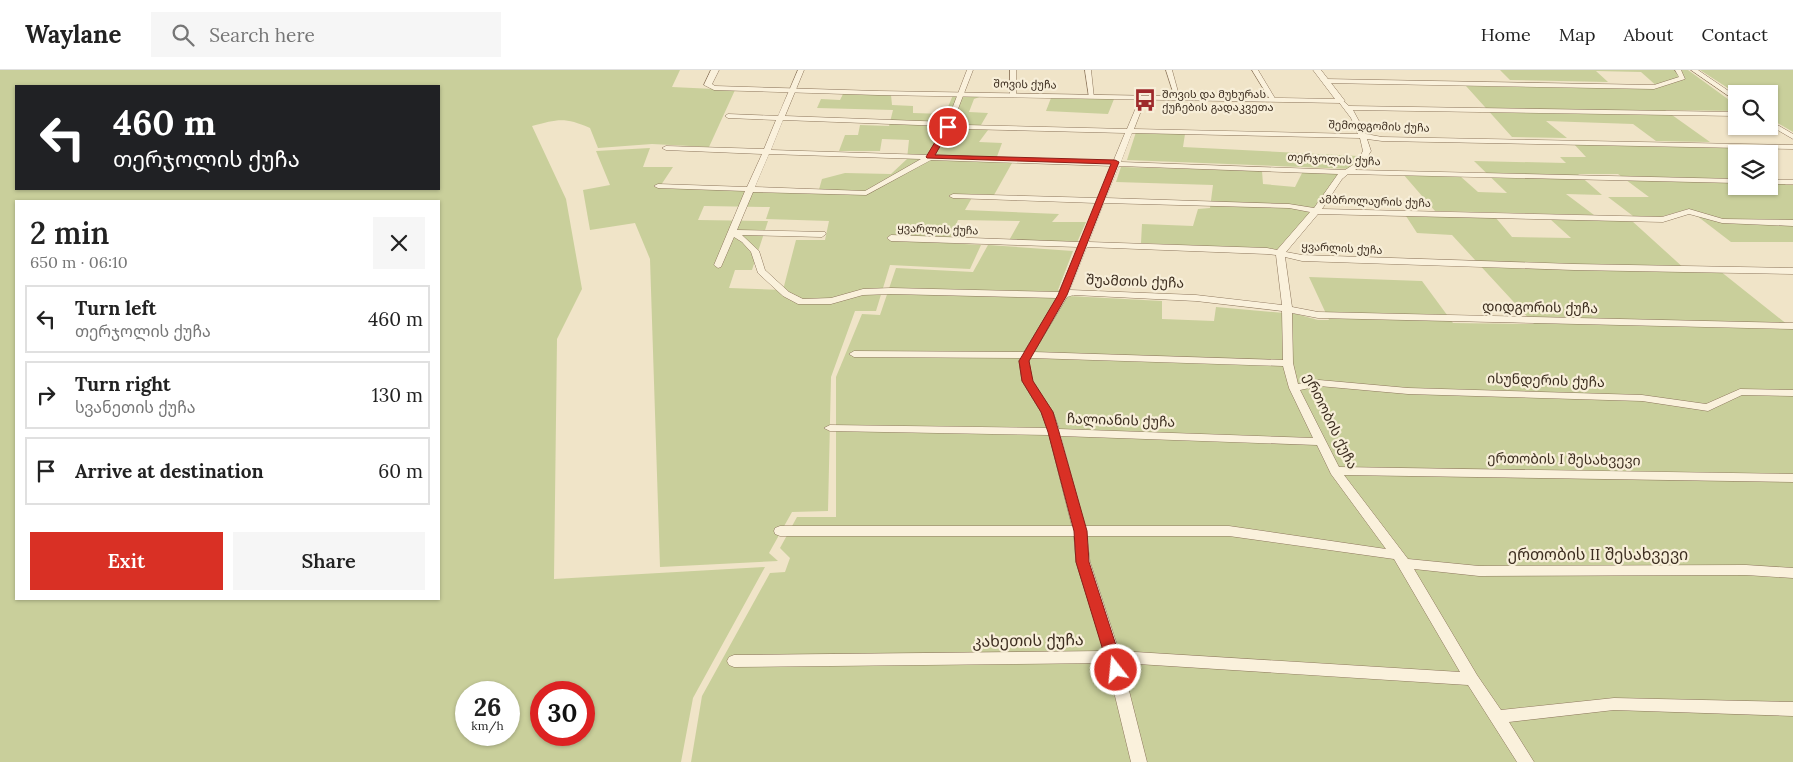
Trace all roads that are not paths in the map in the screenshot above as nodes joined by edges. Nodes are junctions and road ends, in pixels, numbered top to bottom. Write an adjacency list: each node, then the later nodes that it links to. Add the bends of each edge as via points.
1 (715, 70): 12 (street, შოვის ქუჩა, via 709,87)
2 (801, 70): 12 (street)
3 (970, 70): 14 (street)
4 (1013, 70): 15 (street)
5 (1088, 70): 16 (street)
6 (1169, 70): 18 (street)
7 (1255, 70): 19 (street)
8 (1316, 70): 11 (street)
9 (1678, 70): 11 (street, via 1683,78 1654,87)
10 (1694, 70): 13 (street)
11 (1325, 81): 20 (street)
12 (792, 91): 14 (street, შოვის ქუჩა); 24 (street)
13 (1728, 93)
14 (962, 94): 15 (street, შოვის ქუჩა); 25 (street)
15 (1013, 95): 16 (street, შოვის ქუჩა)
16 (1092, 97): 17 (street, შოვის ქუჩა)
17 (1143, 98): 18 (street, შოვის ქუჩა); 28 (street)
18 (1178, 98): 19 (street, შოვის ქუჩა)
19 (1273, 100): 20 (street, შოვის ქუჩა)
20 (1341, 101): 21 (street)
21 (1349, 108): 22 (street); 29 (street)
22 (1728, 114)
23 (728, 116): 24 (street)
24 (780, 118): 25 (street); 33 (street)
25 (949, 124): 34 (street)
26 (965, 127): 28 (street, შემოდგომის ქუჩა)
27 (1778, 128): 30 (street)
28 (1130, 130): 29 (street, შემოდგომის ქუჩა); 35 (street)
29 (1364, 136): 31 (street, შემოდგომის ქუჩა, via 1382,139); 36 (street, via 1366,151 1359,164)
30 (1793, 137)
31 (1793, 147)
32 (666, 148): 33 (street, თერჯოლის ქუჩა)
33 (766, 151): 34 (street, თერჯოლის ქუჩა); 41 (street)
34 (930, 157): 35 (street, თერჯოლის ქუჩა); 41 (street, via 866,193)
35 (1115, 162): 36 (street, თერჯოლის ქუჩა); 43 (street)
36 (1348, 170): 37 (street, თერჯოლის ქუჩა); 44 (street, via 1339,177)
37 (1728, 181)
38 (1778, 182): 39 (street)
39 (1793, 182)
40 (658, 186): 41 (street)
41 (750, 189): 46 (street)
42 (953, 196): 43 (street, ამბროლაურის ქუჩა)
43 (1102, 199): 44 (street, ამბროლაურის ქუჩა, via 1289,206); 49 (street)
44 (1316, 211): 45 (street, ამბროლაურის ქუჩა, via 1663,220 1689,211 1722,221); 50 (street)
45 (1793, 222)
46 (732, 232): 47 (street); 51 (street); 53 (street, შუამთის ქუჩა, via 755,251 761,271 786,294 801,302 831,301 863,292 891,290)
47 (822, 234)
48 (891, 238): 49 (street, ყვარლის ქუჩა)
49 (1081, 245): 50 (street, ყვარლის ქუჩა); 53 (street)
50 (1280, 253): 52 (street, ყვარლის ქუჩა, via 1302,258 1574,268); 54 (street, ერთობის ქუჩა)
51 (718, 265)
52 (1793, 271)
53 (1062, 295): 54 (street, შუამთის ქუჩა, via 1074,292 1193,297); 57 (street)
54 (1287, 308): 55 (street, დიდგორის ქუჩა, via 1318,316); 58 (street, ერთობის ქუჩა)
55 (1793, 326)
56 (854, 354): 57 (street)
57 (1028, 354): 58 (street); 62 (street, via 1024,361 1028,381 1047,412)
58 (1288, 363): 59 (street, ერთობის ქუჩა)
59 (1294, 388): 60 (street, ისუნდერის ქუჩა, via 1319,383 1408,392 1642,398 1708,408 1740,392); 63 (street, ერთობის ქუჩა)
60 (1793, 393)
61 (830, 428): 62 (street, ჩალიანის ქუჩა)
62 (1054, 432): 63 (street, ჩალიანის ქუჩა); 67 (street)
63 (1321, 442): 64 (street, ერთობის ქუჩა)
64 (1335, 471): 65 (street, ერთობის I შესახვევი); 68 (street, ერთობის ქუჩა)
65 (1793, 478)
66 (780, 531): 67 (street, ერთობის II შესახვევი)
67 (1080, 531): 68 (street, ერთობის II შესახვევი, via 1229,531); 70 (street, via 1082,562)
68 (1401, 559): 69 (street, ერთობის II შესახვევი, via 1479,571 1746,570); 72 (street, ერთობის ქუჩა)
69 (1793, 574)
70 (1112, 657): 71 (street, კახეთის ქუჩა); 72 (street, კახეთის ქუჩა); 75 (street)
71 (734, 661)
72 (1472, 679): 74 (street, ერთობის ქუჩა)
73 (1793, 710): 74 (street, via 1614,704)
74 (1496, 717): 76 (street, ერთობის ქუჩა)
75 (1138, 762)
76 (1526, 762)

